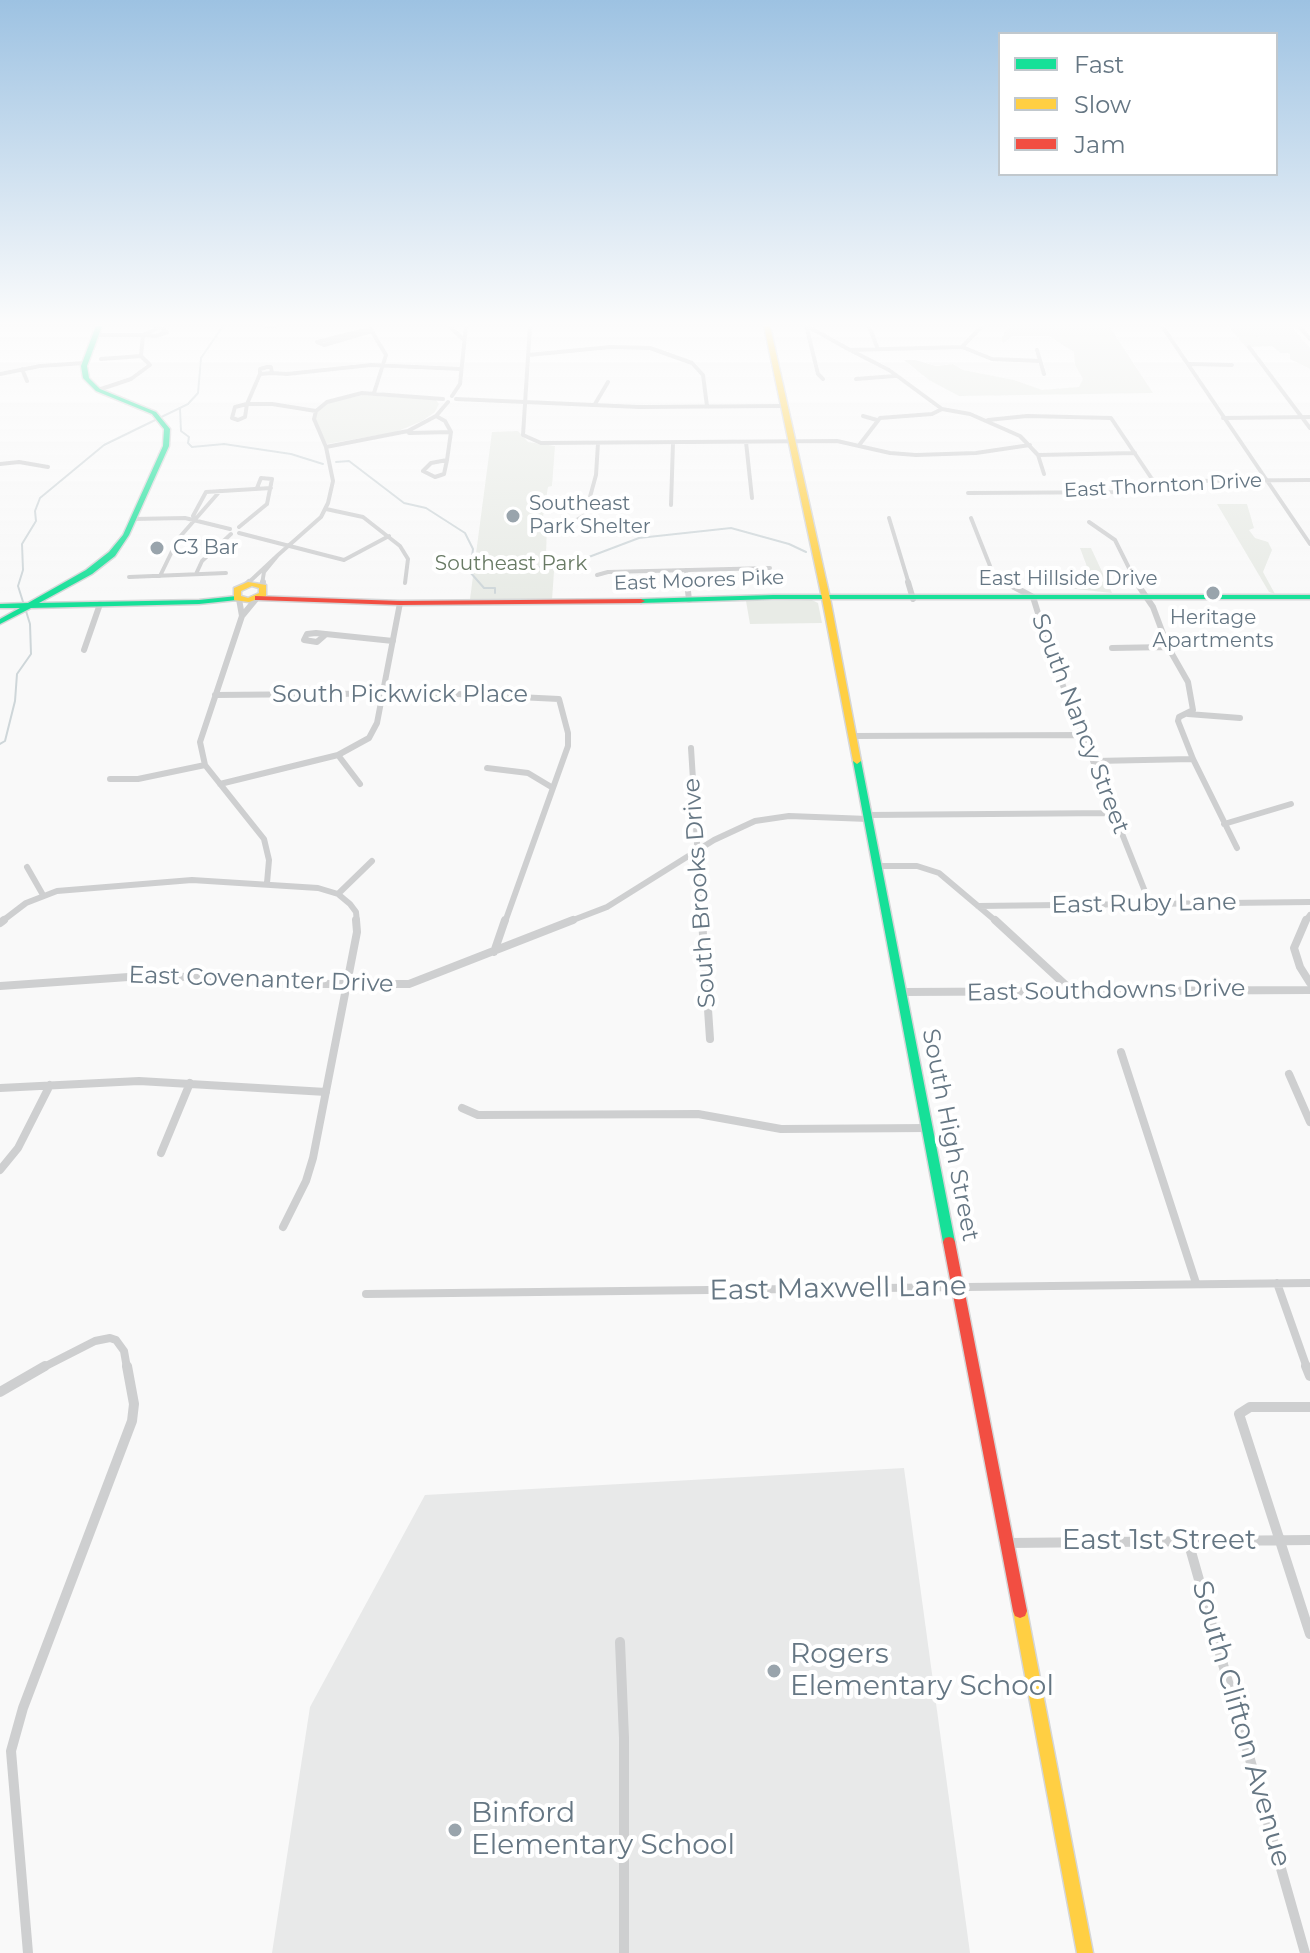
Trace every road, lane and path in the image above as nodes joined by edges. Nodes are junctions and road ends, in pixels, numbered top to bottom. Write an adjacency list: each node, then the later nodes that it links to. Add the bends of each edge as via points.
1 (158, 417): 49 (main road, via 168,433 166,446)
2 (314, 417): 28 (street)
3 (434, 417): 17 (street)
4 (438, 417): 20 (street)
5 (524, 417): 24 (street, via 523,435 541,443)
6 (786, 417): 22 (main road, South High Street)
7 (867, 417): 15 (street)
8 (887, 417): 15 (street)
9 (976, 417): 16 (street)
10 (1016, 417): 16 (street)
11 (1075, 417): 29 (street, via 1111,418)
12 (1291, 417): 14 (street)
13 (1302, 417): 18 (street)
14 (1223, 418): 35 (street)
15 (877, 420): 26 (street)
16 (988, 420): 27 (street)
17 (413, 428): 19 (street); 21 (street)
18 (1310, 428)
19 (420, 432): 20 (street); 21 (street)
20 (451, 432): 31 (street)
21 (400, 433): 28 (street)
22 (791, 441): 23 (street); 26 (street); 73 (main road, South High Street)
23 (746, 442): 25 (street); 42 (street)
24 (598, 443): 25 (street); 53 (street, via 585,515 567,526)
25 (673, 443): 45 (street)
26 (860, 444): 27 (street, via 916,455)
27 (1030, 445): 30 (street)
28 (326, 447): 46 (street, via 333,481)
29 (1135, 453): 30 (street); 39 (street)
30 (1038, 455): 34 (street)
31 (447, 460): 31 (street, via 442,476 423,471 431,463)
32 (0, 464): 33 (street)
33 (48, 467)
34 (1044, 474)
35 (1267, 480): 36 (street, East Thornton Drive); 39 (street, East Thornton Drive, via 1188,481); 56 (street)
36 (1310, 480)
37 (257, 488): 38 (street); 38 (street, via 259,479 266,477 272,479); 40 (street)
38 (271, 488): 52 (street, via 267,504)
39 (1162, 488): 41 (street, East Thornton Drive)
40 (220, 491): 43 (street, via 206,492); 44 (street)
41 (968, 493)
42 (752, 498)
43 (199, 504): 44 (street); 50 (street)
44 (211, 504): 50 (street)
45 (671, 505)
46 (326, 509): 55 (street, via 363,517); 57 (street)
47 (889, 518): 74 (street)
48 (971, 518): 70 (street, South Nancy Street, via 994,576)
49 (134, 519): 50 (street); 67 (main road, via 112,554)
50 (192, 519): 54 (street); 64 (street)
51 (1089, 522): 71 (street, via 1115,540)
52 (239, 530): 54 (street); 57 (street)
53 (534, 530)
54 (230, 531): 62 (street)
55 (389, 536): 57 (street, via 348,560); 66 (street, via 406,554)
56 (1310, 544)
57 (288, 546): 58 (street)
58 (278, 555): 68 (street); 69 (street, via 264,572)
59 (770, 568): 60 (street)
60 (686, 570): 63 (street); 75 (street)
61 (226, 573): 62 (street)
62 (196, 574): 64 (street)
63 (597, 575)
64 (160, 576): 65 (street)
65 (129, 577)
66 (405, 583)
67 (60, 588): 78 (main road); 79 (main road)
68 (240, 593): 69 (main road, East Moores Pike); 77 (main road); 82 (street)
69 (260, 593): 76 (main road, East Moores Pike); 82 (street)
70 (1033, 597): 71 (main road, East Hillside Drive); 74 (main road, East Hillside Drive); 93 (street, South Nancy Street)
71 (1148, 597): 72 (main road, East Hillside Drive); 86 (street)
72 (1310, 597)
73 (826, 598): 74 (main road, East Hillside Drive); 75 (main road, East Moores Pike); 94 (main road, South High Street)
74 (913, 599)
75 (689, 600): 76 (main road, East Moores Pike)
76 (400, 603): 85 (street)
77 (100, 604): 79 (main road); 88 (street)
78 (32, 605): 79 (main road); 81 (main road)
79 (62, 605)
80 (0, 606): 81 (main road)
81 (14, 610): 83 (main road)
82 (242, 616): 90 (street)
83 (0, 622)
84 (325, 635): 85 (street)
85 (393, 641): 89 (street)
86 (1168, 647): 87 (street); 91 (street, via 1191,691 1193,710)
87 (1112, 648)
88 (84, 650)
89 (384, 693): 90 (street, South Pickwick Place); 96 (street, via 371,736); 104 (street, South Pickwick Place, via 559,699 568,740)
90 (215, 695): 99 (street, via 201,737)
91 (1188, 714): 92 (street); 97 (street, via 1177,720)
92 (1240, 718)
93 (1085, 735): 94 (street); 98 (street, South Nancy Street)
94 (852, 736): 107 (main road, South High Street)
95 (691, 748): 110 (street, South Brooks Drive)
96 (338, 755): 102 (street); 103 (street)
97 (1193, 759): 98 (street); 108 (street)
98 (1095, 761): 106 (street, South Nancy Street)
99 (205, 765): 101 (street, via 138,779); 102 (street)
100 (487, 768): 104 (street, via 528,773)
101 (110, 779)
102 (220, 784): 114 (street, via 264,839)
103 (360, 784)
104 (553, 788): 122 (street, South Pickwick Place)
105 (1291, 804): 108 (street)
106 (1114, 813): 107 (street, East Covenanter Drive); 118 (street, South Nancy Street)
107 (867, 817): 110 (street, East Covenanter Drive, via 764,818); 112 (main road, South High Street)
108 (1224, 824): 109 (street)
109 (1237, 848)
110 (696, 851): 122 (street, East Covenanter Drive, via 607,907); 129 (street, South Brooks Drive)
111 (372, 861): 115 (street)
112 (878, 866): 119 (street, via 927,868); 128 (main road, South High Street)
113 (27, 867): 116 (street)
114 (267, 883): 115 (street); 116 (street, via 192,880 76,887)
115 (338, 894): 124 (street, via 354,908 358,921)
116 (43, 895): 121 (street)
117 (1310, 902): 118 (street, East Ruby Lane)
118 (1150, 904): 119 (street, East Ruby Lane)
119 (978, 906): 126 (street)
120 (1310, 915): 123 (street, via 1294,948)
121 (0, 923)
122 (494, 952): 124 (street, East Covenanter Drive, via 414,983)
123 (1310, 983)
124 (347, 984): 125 (street, East Covenanter Drive, via 157,975); 135 (street)
125 (0, 986)
126 (1071, 990): 127 (street, East Southdowns Drive); 128 (street, East Southdowns Drive)
127 (1310, 990)
128 (903, 992): 138 (main road, South High Street)
129 (710, 1039)
130 (1121, 1052): 142 (street)
131 (1289, 1074): 137 (street)
132 (190, 1083): 133 (street); 135 (street); 139 (street)
133 (50, 1085): 134 (street); 140 (street, via 18,1148)
134 (0, 1088)
135 (326, 1092): 141 (street, via 310,1171)
136 (462, 1108): 138 (street, via 478,1115 698,1114 781,1129)
137 (1310, 1122)
138 (928, 1128): 145 (main road, South High Street)
139 (161, 1153)
140 (0, 1170)
141 (283, 1227)
142 (1196, 1283): 143 (street, East Maxwell Lane); 145 (street, East Maxwell Lane)
143 (1277, 1283): 144 (street, East Maxwell Lane); 147 (street)
144 (1310, 1283)
145 (958, 1287): 146 (street, East Maxwell Lane); 153 (main road, South High Street)
146 (366, 1294)
147 (1310, 1376)
148 (0, 1392): 156 (street, via 58,1358 110,1338 124,1351 134,1404 11,1751)
149 (1310, 1407): 152 (street, via 1250,1407 1239,1414)
150 (1310, 1540): 152 (street, East 1st Street)
151 (1188, 1541): 152 (street, East 1st Street); 153 (street, East 1st Street); 159 (street, South Clifton Avenue)
152 (1279, 1541): 154 (street)
153 (1008, 1543): 158 (main road, South High Street)
154 (1310, 1634)
155 (620, 1642): 157 (street)
156 (28, 1953)
157 (624, 1953)
158 (1085, 1953)
159 (1305, 1953)

